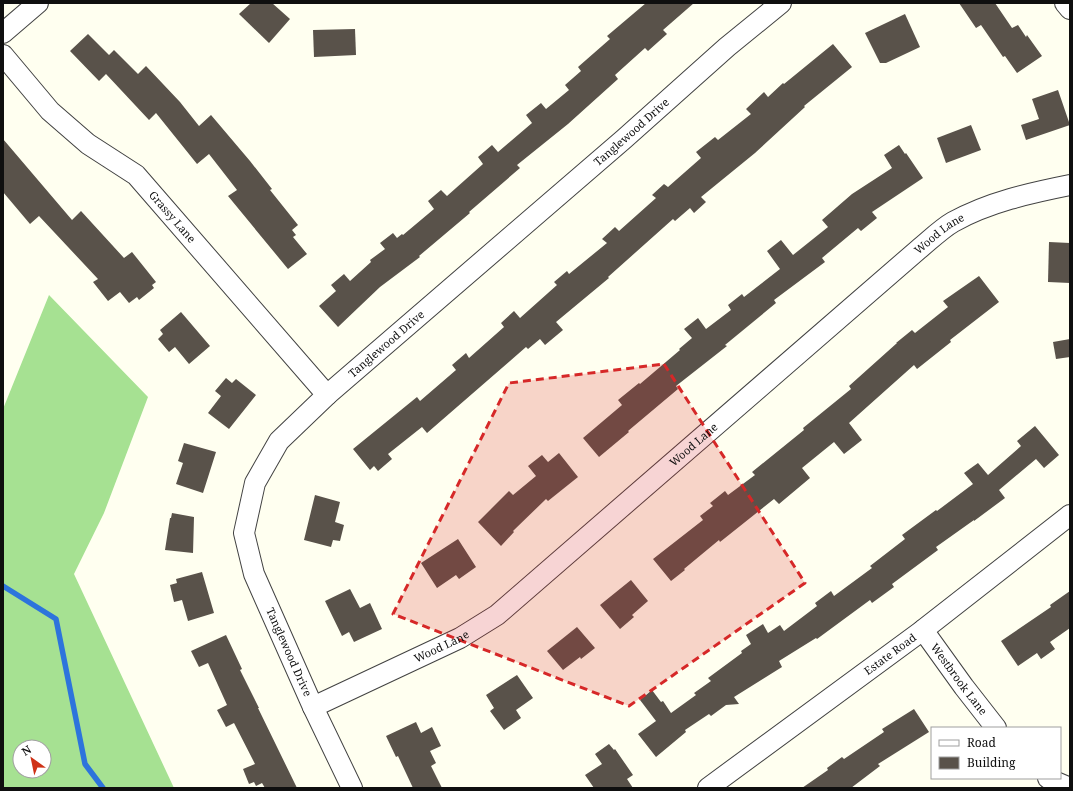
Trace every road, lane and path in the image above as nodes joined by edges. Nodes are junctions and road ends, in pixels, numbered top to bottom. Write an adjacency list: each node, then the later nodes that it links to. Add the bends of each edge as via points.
1 (38, 3): 5 (street)
2 (781, 3): 8 (street, Tanglewood Drive, via 727,47)
3 (1066, 3): 4 (street)
4 (1070, 9)
5 (3, 33)
6 (3, 55): 8 (street, Grassy Lane, via 50,111 88,144 136,175)
7 (1070, 185): 11 (street, Wood Lane, via 1024,194 952,222 497,616 460,638)
8 (327, 396): 11 (street, Tanglewood Drive, via 279,441 255,483 244,533 254,574)
9 (1070, 515): 10 (street, Estate Road)
10 (923, 630): 12 (street, Westbrook Lane); 15 (street, Estate Road)
11 (313, 706): 14 (street, Tanglewood Drive)
12 (995, 727)
13 (1050, 779): 16 (street)
14 (352, 788)
15 (708, 788)
16 (1070, 788)

